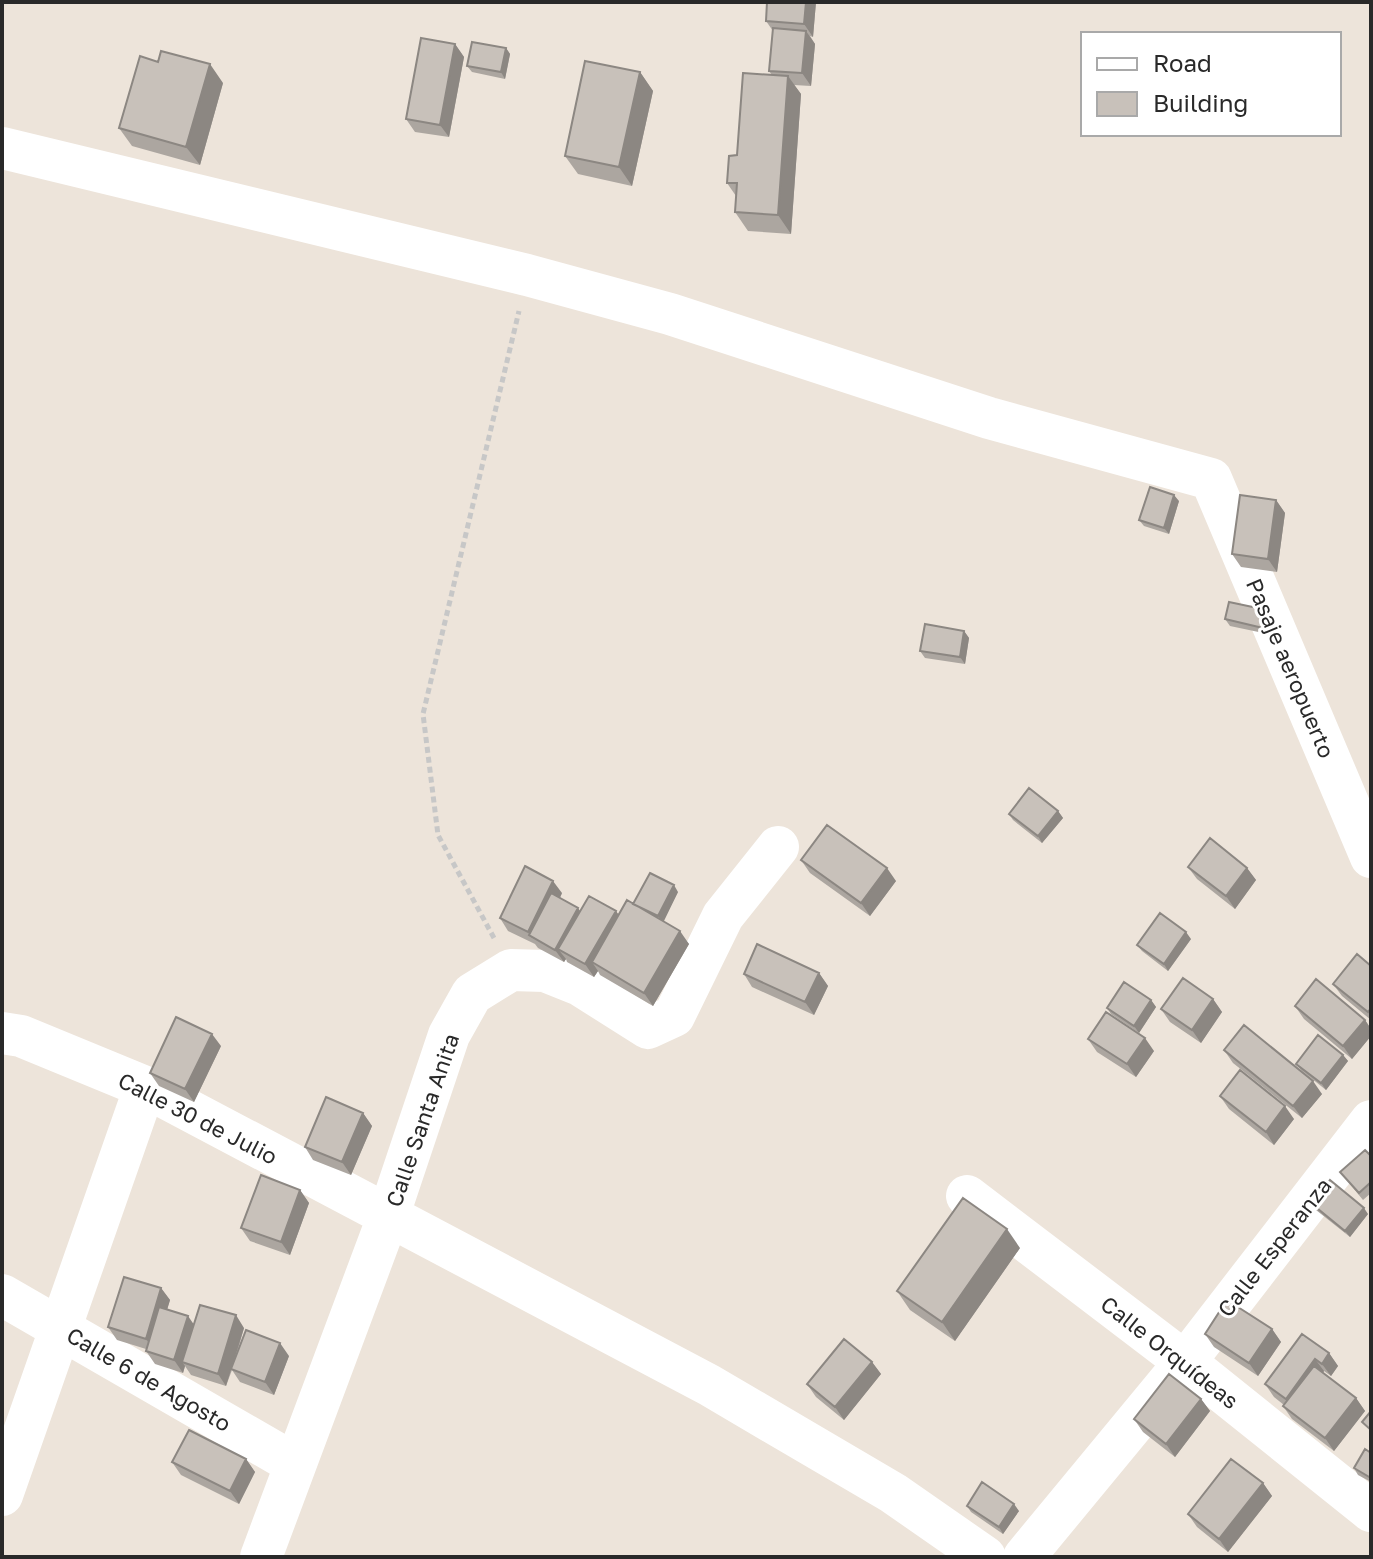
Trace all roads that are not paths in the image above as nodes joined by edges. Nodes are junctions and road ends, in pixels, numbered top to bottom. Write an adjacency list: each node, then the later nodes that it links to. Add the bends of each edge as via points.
1 (2, 148): 3 (street, Pasaje aeropuerto, via 670,314 989,418 1211,479)
2 (778, 847): 8 (street, Calle Santa Anita, via 723,916 674,1016 648,1028 580,985 545,971 511,970 472,994 449,1035)
3 (1371, 857)
4 (2, 1033): 5 (street, Calle 30 de Julio)
5 (145, 1087): 8 (street, Calle 30 de Julio); 10 (street)
6 (1371, 1121): 11 (street, Calle Esperanza)
7 (967, 1196): 11 (street, Calle Orquídeas)
8 (388, 1217): 12 (street, Calle Santa Anita); 16 (street, Calle 30 de Julio, via 709,1385 893,1493)
9 (2, 1295): 10 (street, Calle 6 de Agosto)
10 (62, 1330): 12 (street, Calle 6 de Agosto); 13 (street)
11 (1185, 1362): 14 (street, Calle Orquídeas); 17 (street, Calle Esperanza)
12 (295, 1464): 15 (street, Calle Santa Anita)
13 (2, 1495)
14 (1371, 1511)
15 (261, 1557)
16 (985, 1557)
17 (1024, 1557)

